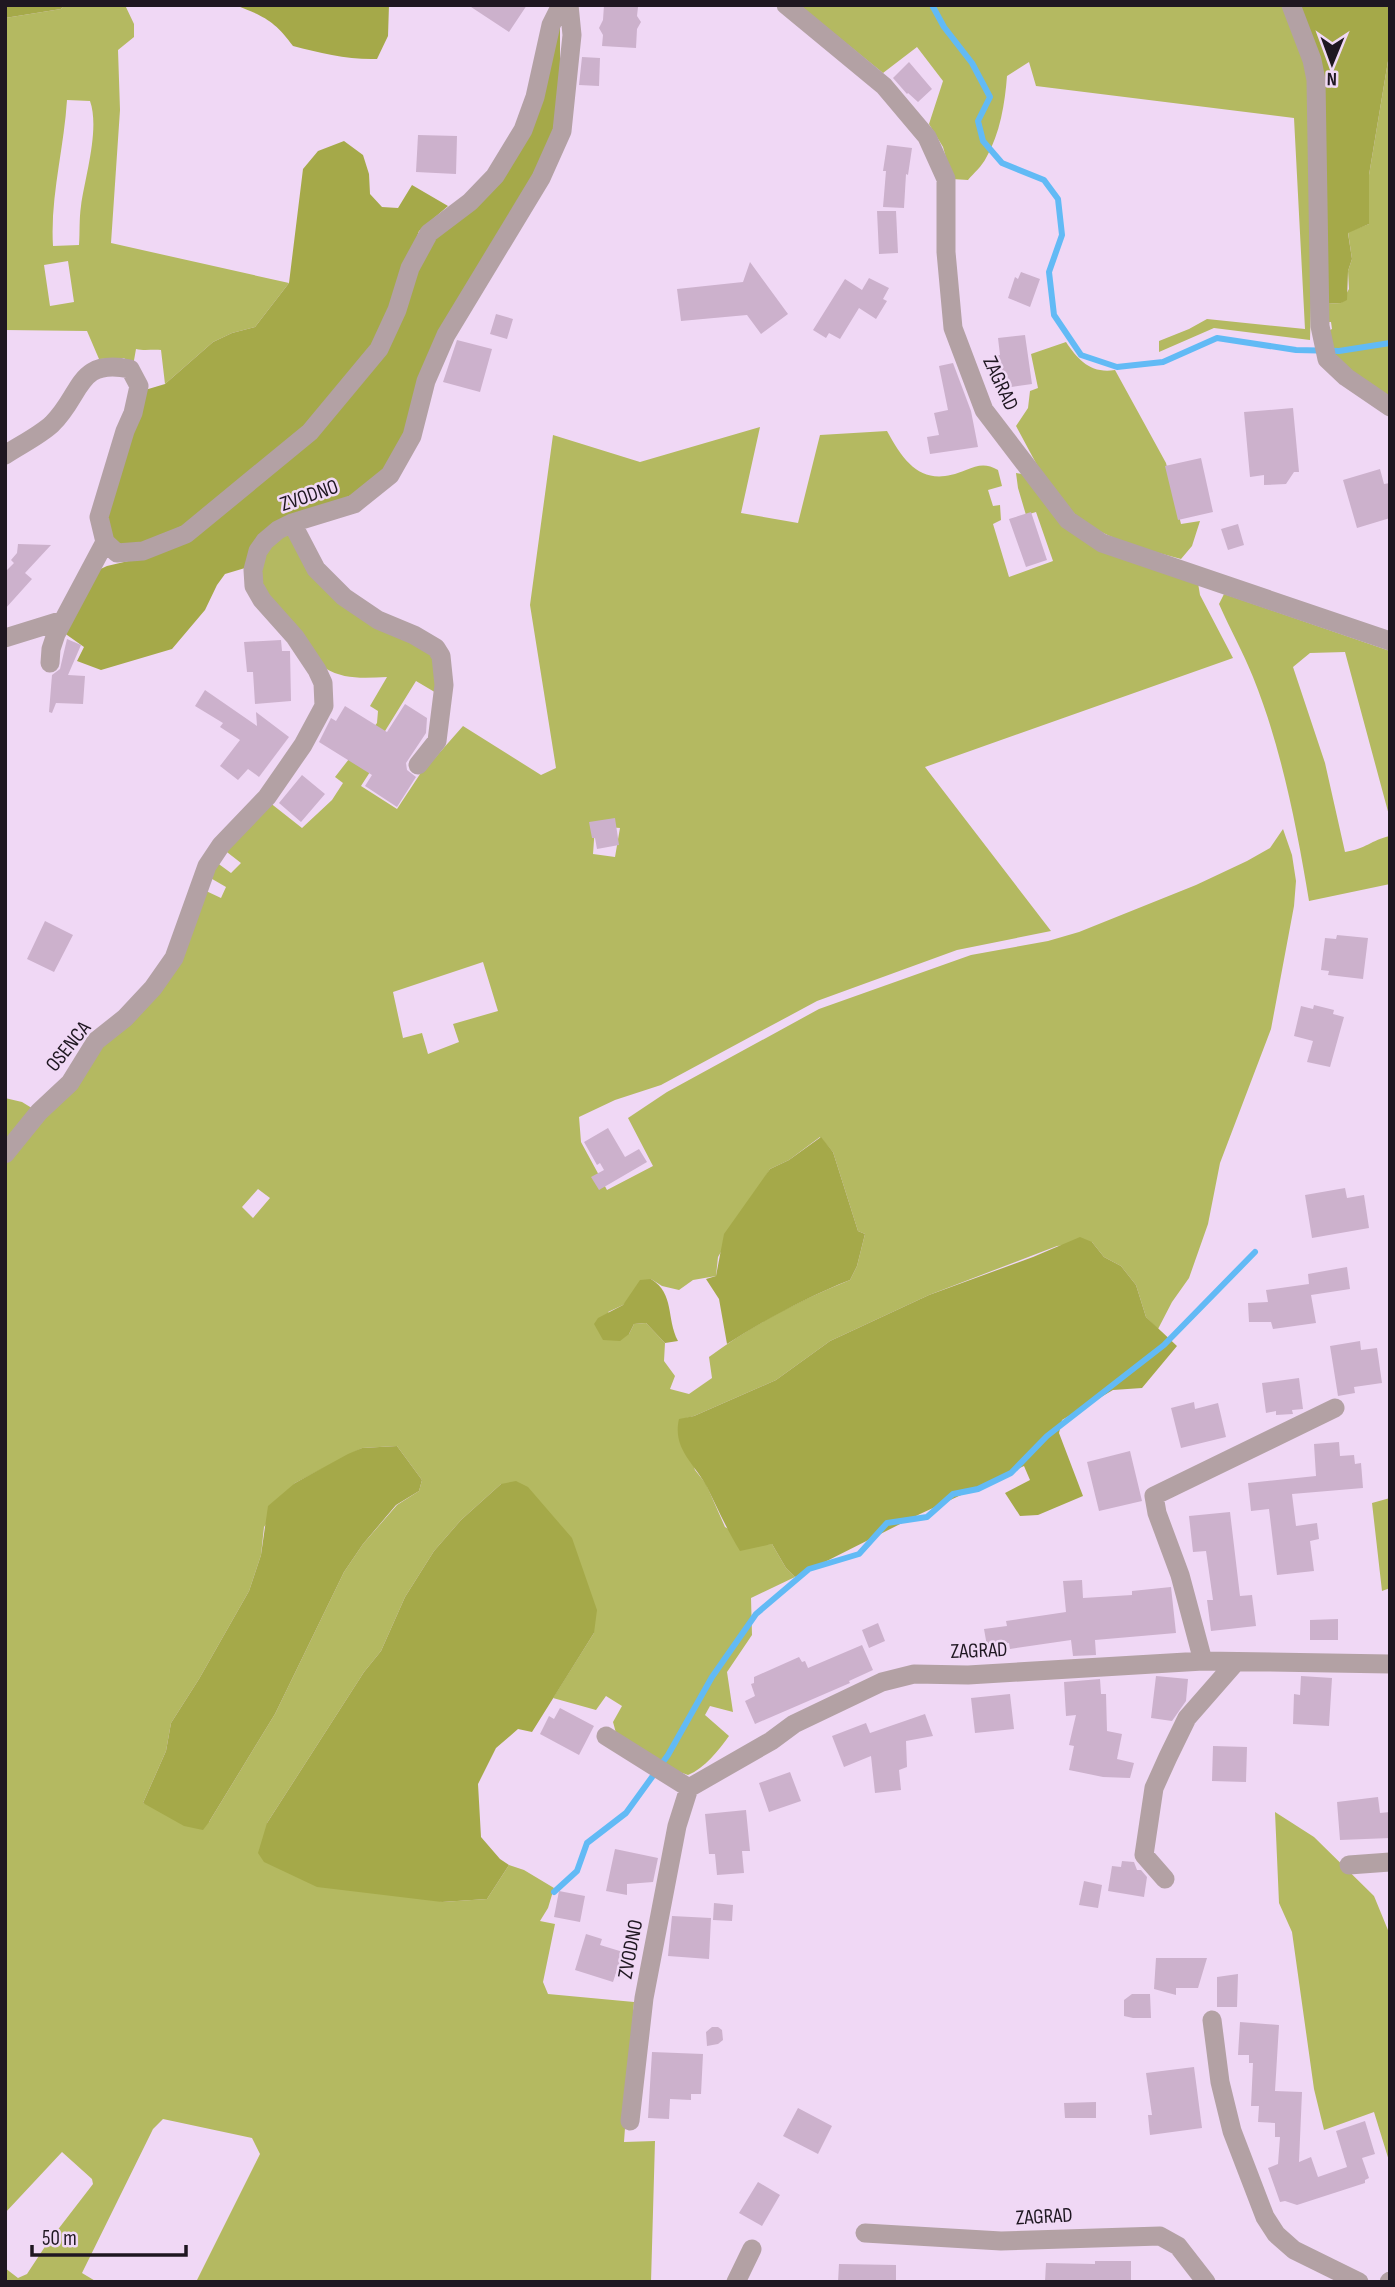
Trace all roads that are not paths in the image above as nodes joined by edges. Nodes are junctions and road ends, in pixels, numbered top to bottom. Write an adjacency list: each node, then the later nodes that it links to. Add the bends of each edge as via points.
1 (561, 5): 8 (street, ZVODNO, via 551,25 523,130 495,176 429,233 410,268 379,349 310,432 186,534 144,551 117,553)
2 (569, 5): 7 (street, ZVODNO, via 572,35 562,131 541,178 446,335 426,381 412,436 390,475 354,504)
3 (786, 5): 11 (street, ZAGRAD, via 884,86 927,137 946,179 953,328 984,410 1068,520 1102,543)
4 (1290, 5): 5 (street, via 1316,80 1320,326 1327,359)
5 (1390, 407)
6 (5, 455): 8 (street, via 52,424 89,371 111,365 130,369 139,386 99,517)
7 (292, 523): 13 (street, via 316,569 344,597 378,620 436,648 441,656 444,685 437,741); 14 (street, ZVODNO, via 258,551 254,586 317,670 323,682 324,706 267,797 207,866)
8 (105, 542): 9 (street)
9 (63, 620): 10 (street); 12 (street)
10 (5, 638)
11 (1390, 641)
12 (50, 663)
13 (418, 765)
14 (186, 929): 15 (street, OSENCA, via 174,958 153,988 96,1041 70,1083)
15 (5, 1154)
16 (1335, 1408): 17 (street, via 1154,1496)
17 (1203, 1661): 18 (street, ZAGRAD); 21 (street, ZAGRAD, via 914,1674 882,1682 794,1724)
18 (1236, 1662): 19 (street, ZAGRAD); 24 (street, via 1187,1718 1154,1788 1144,1855)
19 (1390, 1664)
20 (606, 1736): 21 (street)
21 (689, 1788): 26 (street, ZVODNO, via 677,1826 644,1998)
22 (1390, 1862): 23 (street)
23 (1349, 1865)
24 (1165, 1879)
25 (1212, 2020): 31 (street, via 1232,2131 1265,2217 1294,2250)
26 (630, 2121)
27 (865, 2233): 30 (street, ZAGRAD, via 1001,2241 1160,2236 1178,2246)
28 (752, 2249): 29 (street)
29 (736, 2282)
30 (1206, 2282)
31 (1359, 2282)

